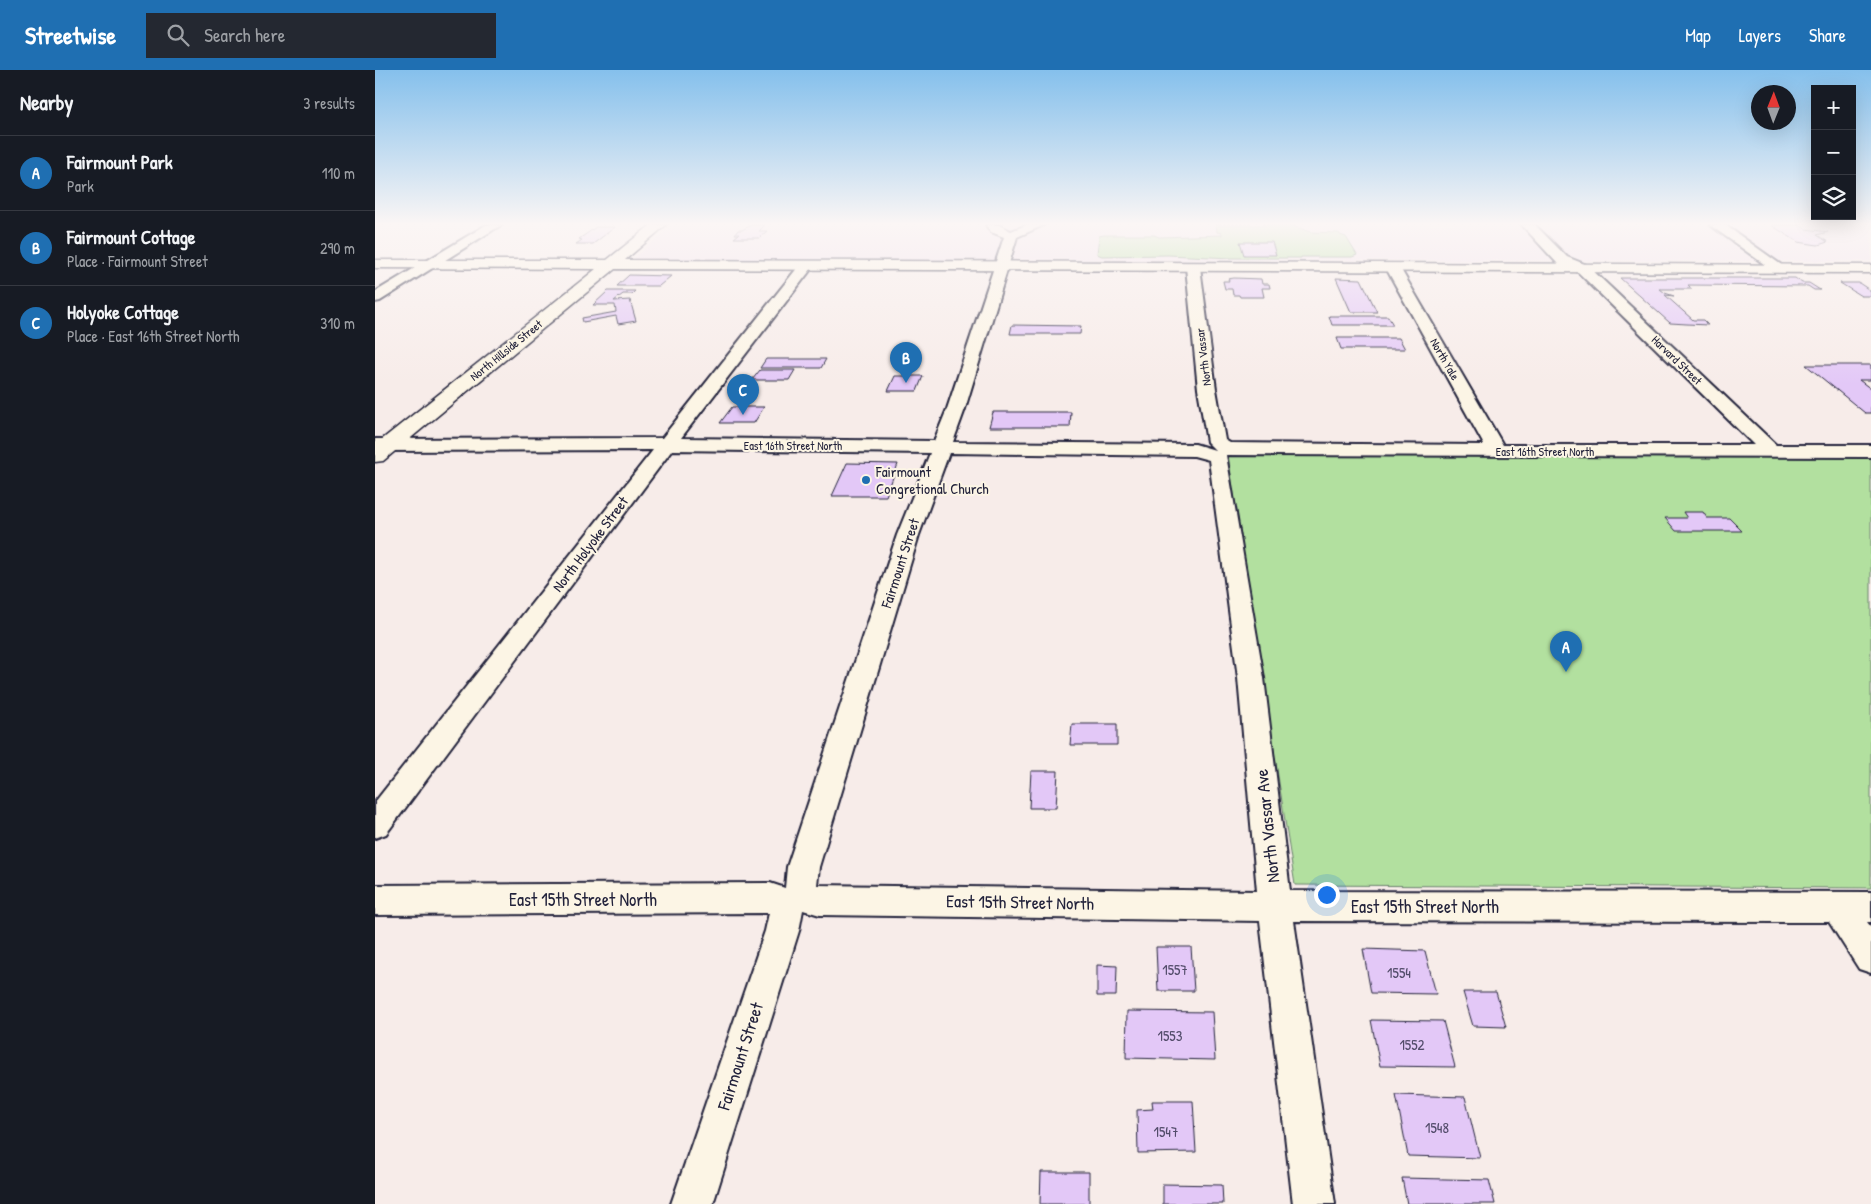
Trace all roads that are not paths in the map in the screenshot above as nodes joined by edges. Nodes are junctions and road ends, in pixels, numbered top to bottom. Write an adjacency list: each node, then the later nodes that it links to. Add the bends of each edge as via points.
1 (409, 278): 8 (street)
2 (596, 278): 11 (street, North Hillside Street)
3 (797, 278): 9 (street, North Holyoke Street)
4 (997, 278): 10 (street, Fairmount Street)
5 (1194, 278): 12 (street, North Vassar)
6 (1399, 278): 13 (street, North Yale)
7 (1599, 278): 14 (street, Harvard Street)
8 (375, 298)
9 (667, 444): 10 (street, East 16th Street North); 11 (street, East 16th Street North); 16 (street, North Holyoke Street)
10 (942, 446): 12 (street, East 16th Street North); 18 (street, Fairmount Street, via 908,535)
11 (379, 449)
12 (1215, 450): 13 (street, East 16th Street North); 19 (street, North Vassar Ave, via 1251,678)
13 (1497, 451): 14 (street, East 16th Street North)
14 (1771, 451): 15 (street, East 16th Street North)
15 (1871, 451)
16 (375, 825)
17 (375, 900): 18 (street, East 15th Street North)
18 (794, 900): 19 (street, East 15th Street North); 23 (street, Fairmount Street)
19 (1275, 906): 20 (street, East 15th Street North); 24 (street, North Vassar Ave)
20 (1838, 907): 21 (street, East 15th Street North); 22 (street)
21 (1871, 907)
22 (1871, 957)
23 (692, 1204)
24 (1314, 1204)

